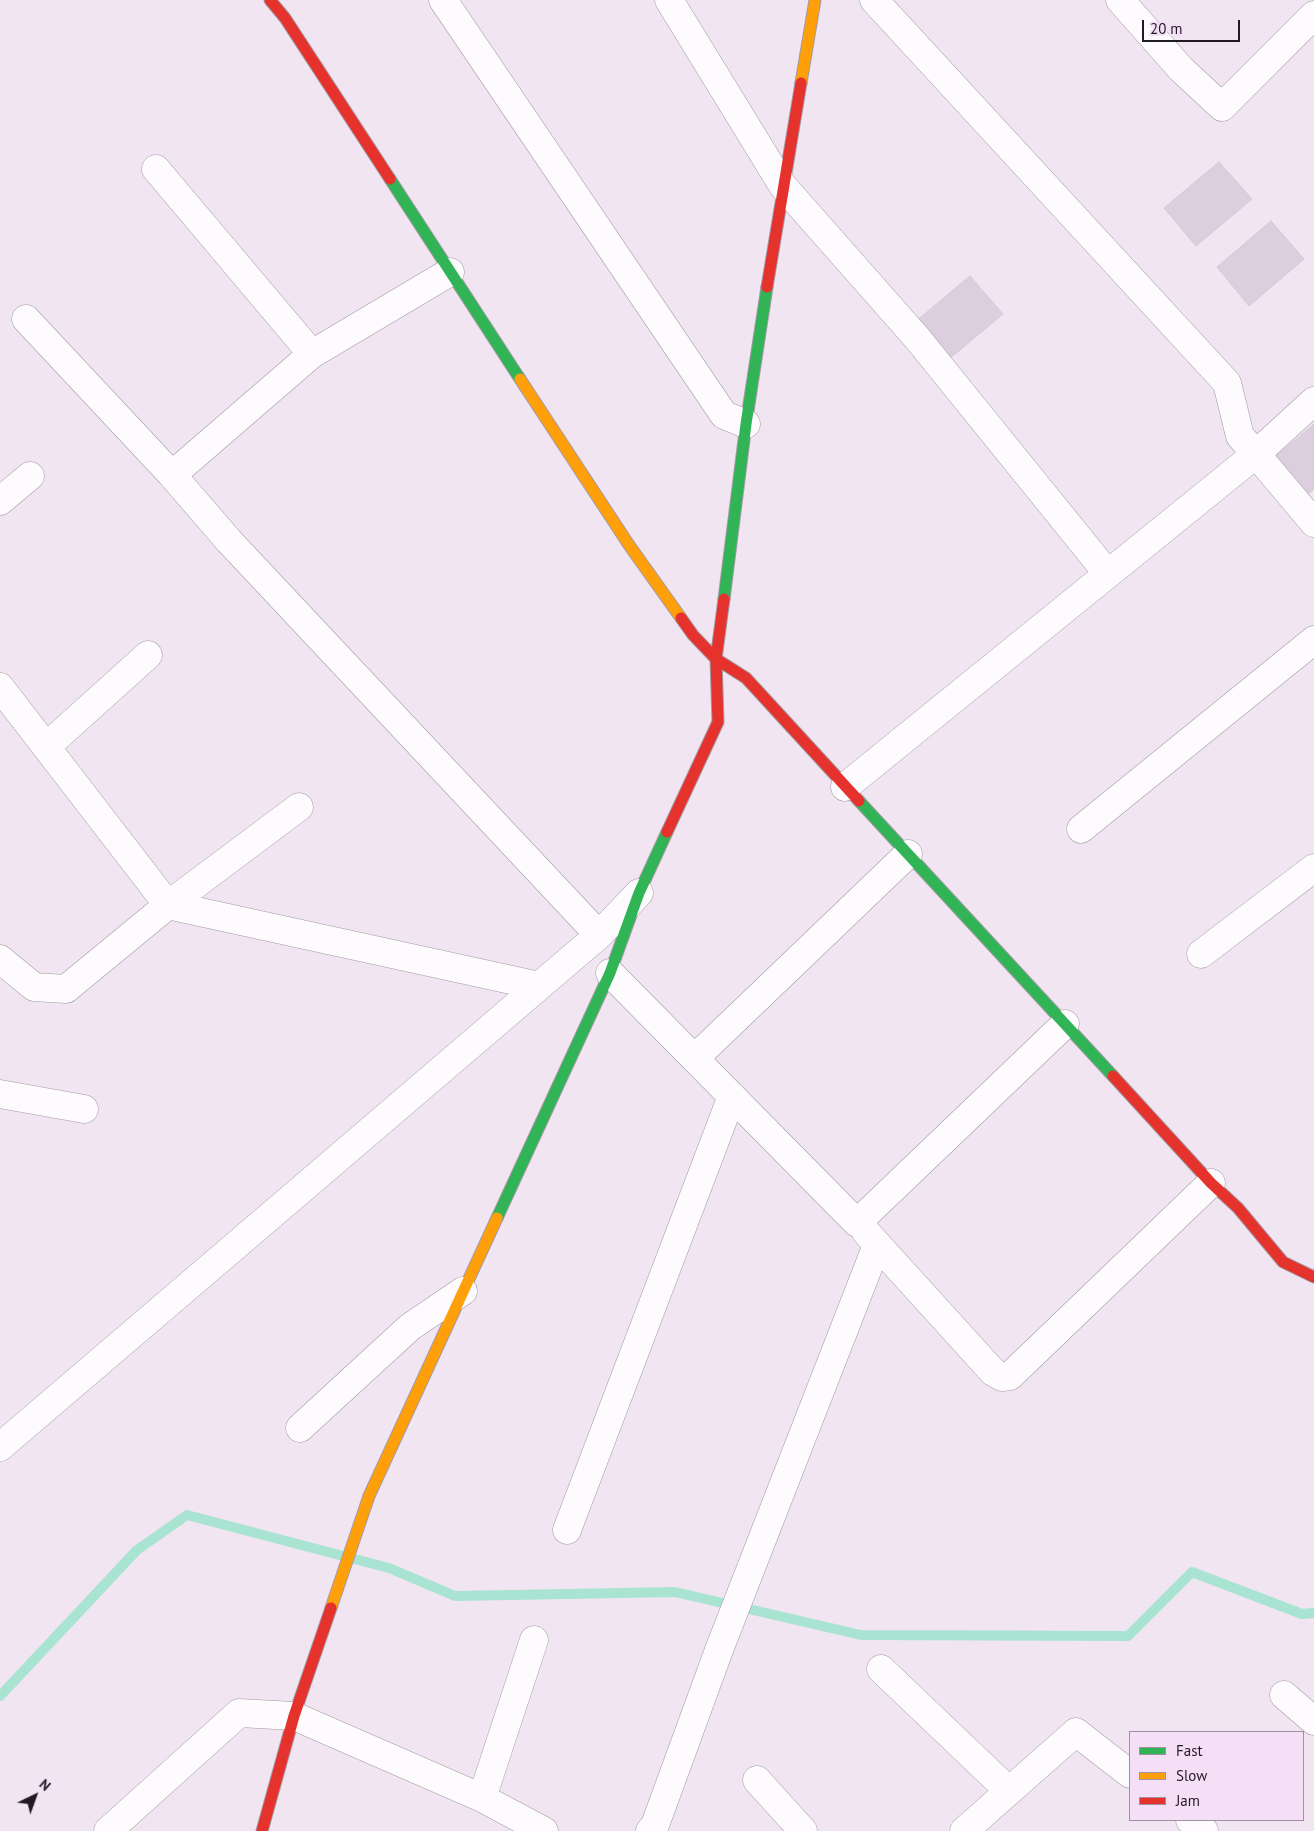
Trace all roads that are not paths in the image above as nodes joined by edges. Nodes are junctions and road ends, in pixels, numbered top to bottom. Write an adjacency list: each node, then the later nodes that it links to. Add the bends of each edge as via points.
1 (270, 0): 10 (street)
2 (669, 0): 9 (street)
3 (815, 0): 9 (street)
4 (874, 0): 15 (street, via 1226,383 1240,436)
5 (1120, 0): 7 (street, via 1181,69 1222,107)
6 (444, 1): 14 (street, via 724,415)
7 (1314, 16)
8 (156, 169): 12 (street)
9 (783, 186): 14 (street); 20 (street, via 916,338)
10 (450, 272): 12 (street); 23 (street, via 629,545 693,635)
11 (26, 319): 16 (street)
12 (312, 354): 16 (street)
13 (1314, 402): 15 (street)
14 (746, 424): 23 (street)
15 (1256, 454): 19 (street); 20 (street)
16 (172, 475): 33 (street, via 228,541)
17 (30, 476): 18 (street)
18 (0, 501)
19 (1314, 523)
20 (1108, 574): 26 (street)
21 (1314, 640): 28 (street)
22 (148, 655): 25 (street)
23 (716, 659): 26 (street, via 746,678); 31 (street, via 718,722)
24 (0, 687): 25 (street)
25 (47, 746): 32 (street)
26 (845, 787): 29 (street)
27 (299, 807): 32 (street)
28 (1081, 829)
29 (908, 854): 38 (street); 39 (street)
30 (1314, 868): 34 (street)
31 (639, 893): 33 (street); 36 (street)
32 (168, 905): 35 (street, via 66,989 34,987); 37 (street)
33 (599, 935): 37 (street)
34 (1201, 954)
35 (0, 959)
36 (610, 972): 39 (street); 47 (street)
37 (539, 986): 49 (street)
38 (1065, 1024): 43 (street); 44 (street)
39 (695, 1058): 41 (street)
40 (0, 1094): 42 (street)
41 (732, 1096): 44 (street); 50 (street)
42 (84, 1109)
43 (1211, 1183): 45 (street, via 1010,1376 1002,1377 993,1372); 46 (street, via 1238,1208 1283,1262)
44 (857, 1223): 45 (street)
45 (877, 1245): 64 (street)
46 (1314, 1277)
47 (463, 1291): 48 (street, via 410,1327); 54 (street, via 369,1496)
48 (300, 1428)
49 (0, 1447)
50 (567, 1530)
51 (534, 1640): 59 (street)
52 (881, 1669): 58 (street)
53 (1284, 1695): 55 (street)
54 (294, 1716): 59 (street); 61 (street, via 239,1713); 62 (street)
55 (1314, 1721)
56 (1129, 1773): 58 (street, via 1076,1732)
57 (757, 1780): 65 (street)
58 (1009, 1790): 66 (street)
59 (482, 1798): 63 (street)
60 (1191, 1821): 67 (street)
61 (108, 1831)
62 (262, 1831)
63 (544, 1831)
64 (650, 1831)
65 (803, 1831)
66 (964, 1831)
67 (1204, 1831)

